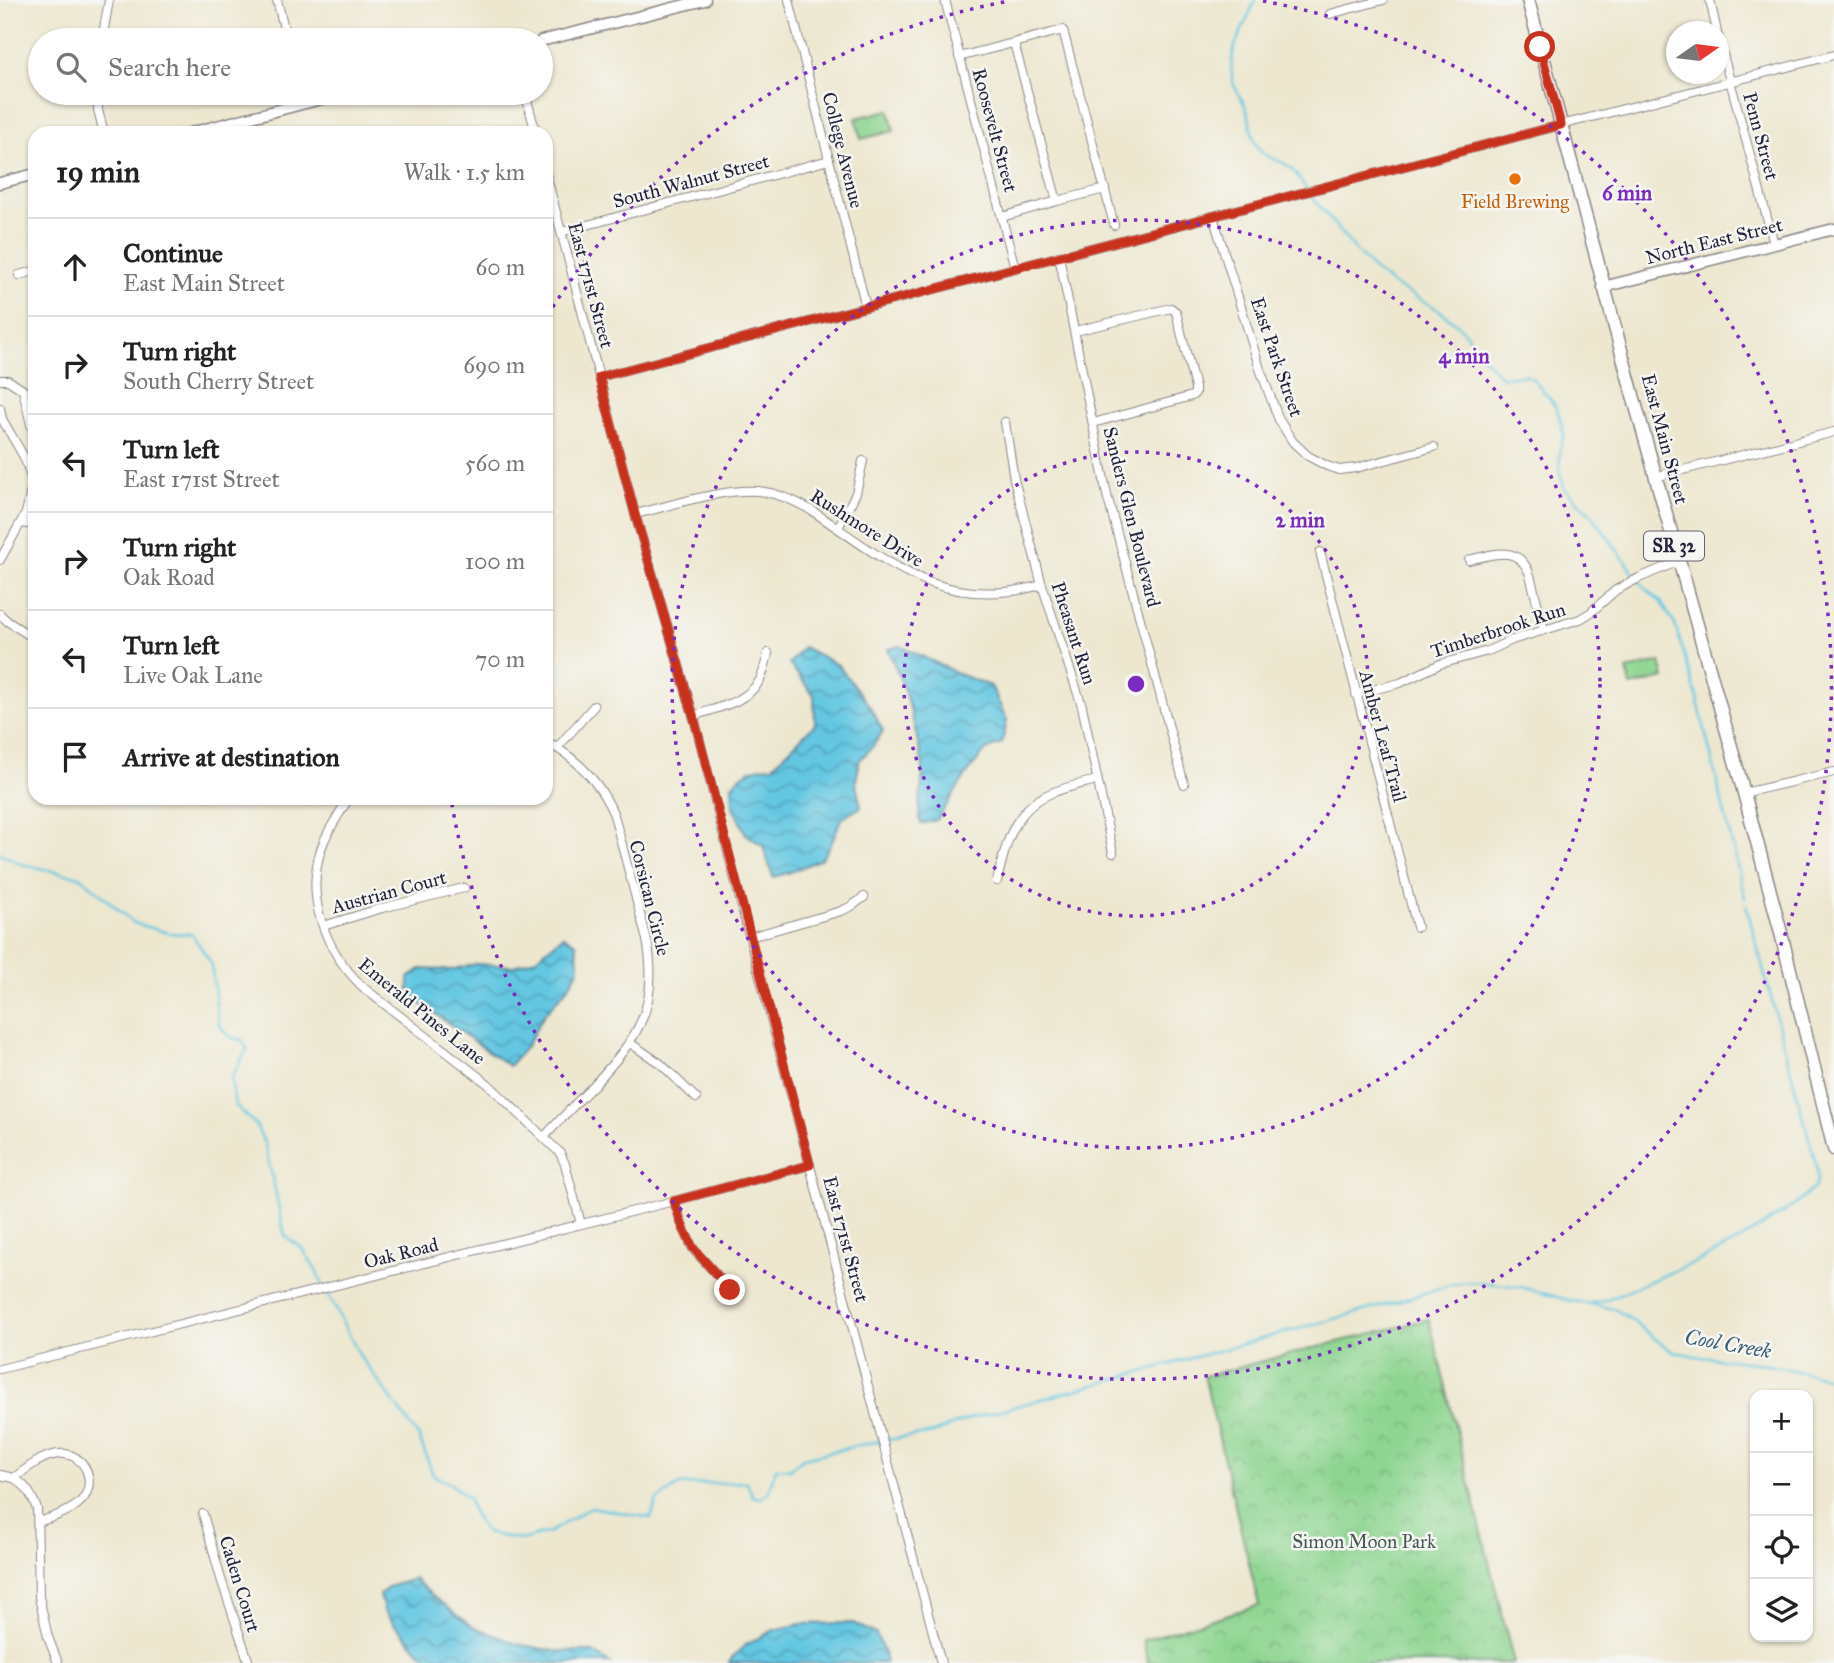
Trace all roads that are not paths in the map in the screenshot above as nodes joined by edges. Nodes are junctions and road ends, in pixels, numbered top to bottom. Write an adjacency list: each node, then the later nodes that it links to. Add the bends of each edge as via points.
1 (110, 0): 11 (street)
2 (277, 0): 12 (street)
3 (789, 0): 26 (street, College Avenue)
4 (945, 0): 16 (street, Roosevelt Street)
5 (1383, 0): 9 (street)
6 (1528, 0): 22 (main road, East Main Street / SR 32)
7 (1710, 0): 10 (street, Penn Street)
8 (696, 1): 13 (street)
9 (1330, 14)
10 (1715, 21)
11 (104, 28)
12 (284, 28)
13 (553, 38)
14 (1014, 43): 16 (street); 29 (street, via 1063,30); 31 (street)
15 (1834, 55): 18 (street)
16 (960, 57): 33 (street, Roosevelt Street)
17 (1729, 77): 18 (street, Penn Street)
18 (1730, 81): 22 (street); 37 (street, Penn Street)
19 (98, 105): 23 (street)
20 (296, 105): 24 (street)
21 (528, 105): 25 (street)
22 (1561, 125): 32 (street); 42 (main road, East Main Street / SR 32)
23 (102, 126)
24 (236, 126)
25 (534, 126)
26 (829, 160): 36 (street, South Walnut Street); 43 (street, College Avenue)
27 (28, 176): 28 (street)
28 (0, 183)
29 (1105, 189): 31 (street); 34 (street)
30 (553, 201): 36 (street, East 171st Street)
31 (1057, 201): 33 (street)
32 (1213, 216): 38 (street); 52 (street, East Park Street, via 1260,369 1279,420 1293,442 1308,456 1339,470)
33 (1002, 217): 39 (street, Roosevelt Street)
34 (1114, 225)
35 (1834, 229): 37 (street, North East Street)
36 (561, 232): 45 (street, East 171st Street)
37 (1774, 244): 42 (street, North East Street)
38 (1059, 256): 39 (street); 44 (street, Sanders Glen Boulevard)
39 (1015, 268): 43 (street)
40 (28, 273): 41 (street)
41 (19, 275)
42 (1603, 287): 55 (main road, East Main Street / SR 32)
43 (866, 307): 45 (street)
44 (1075, 331): 50 (street, Sanders Glen Boulevard); 50 (street, via 1171,308 1196,390 1191,397)
45 (599, 377): 57 (street, East 171st Street)
46 (0, 380): 48 (street, via 23,390)
47 (0, 408): 54 (street)
48 (28, 412)
49 (1005, 422): 65 (street, Pheasant Run, via 1014,479)
50 (1093, 423): 77 (street, Sanders Glen Boulevard, via 1107,495)
51 (1834, 432): 55 (street)
52 (1434, 447)
53 (863, 461): 60 (street, via 856,494)
54 (28, 468)
55 (1655, 477): 64 (main road, East Main Street / SR 32)
56 (28, 504): 58 (street)
57 (635, 514): 60 (street, Rushmore Drive, via 721,494 757,491 800,503); 72 (street, East 171st Street)
58 (21, 523): 59 (street); 62 (street)
59 (28, 524)
60 (838, 528): 65 (street, Rushmore Drive, via 900,570 943,587 990,593)
61 (1320, 552): 70 (street, Amber Leaf Trail)
62 (0, 560)
63 (1469, 560): 67 (street, via 1506,554 1521,559 1530,575)
64 (1679, 561): 67 (street, Timberbrook Run, via 1616,590 1580,619); 78 (main road, East Main Street / SR 32)
65 (1042, 585): 76 (street, Pheasant Run, via 1082,706)
66 (0, 614): 68 (street)
67 (1544, 630): 70 (street, Timberbrook Run, via 1440,664 1400,683)
68 (28, 634)
69 (768, 653): 72 (street, via 760,680 743,697)
70 (1356, 694): 85 (street, Amber Leaf Trail)
71 (594, 706): 74 (street)
72 (693, 716): 86 (street, East 171st Street)
73 (553, 746): 74 (street, Corsican Circle)
74 (557, 748): 87 (street, Corsican Circle, via 590,775 609,804 648,940 649,998)
75 (1834, 772): 78 (street)
76 (1097, 780): 80 (street, Pheasant Run); 81 (street, via 1046,795 1024,812 1009,836)
77 (1184, 784)
78 (1744, 793): 90 (main road, East Main Street / SR 32)
79 (344, 805): 84 (street, Emerald Pines Lane, via 319,858 317,897)
80 (1113, 853)
81 (997, 881)
82 (464, 888): 84 (street, Austrian Court)
83 (864, 897): 86 (street, via 841,911)
84 (323, 926): 89 (street, Emerald Pines Lane, via 332,950 352,977 488,1084)
85 (1417, 927)
86 (750, 937): 91 (street, East 171st Street)
87 (630, 1043): 88 (street, via 661,1064); 89 (street, Corsican Circle)
88 (696, 1098)
89 (544, 1138): 93 (street, Emerald Pines Lane, via 565,1164)
90 (1834, 1149)
91 (810, 1165): 92 (street, Oak Road); 102 (street, East 171st Street)
92 (674, 1201): 93 (street, Oak Road); 94 (street, via 693,1248)
93 (580, 1224): 95 (street, Oak Road)
94 (730, 1290)
95 (0, 1369)
96 (0, 1475): 97 (street)
97 (14, 1478): 99 (street, via 33,1496); 99 (street, via 40,1460 61,1454 77,1458 87,1470 88,1486 78,1504)
98 (203, 1514): 101 (street, Caden Court)
99 (38, 1522): 100 (street, via 39,1597)
100 (58, 1663)
101 (249, 1663)
102 (941, 1663)

